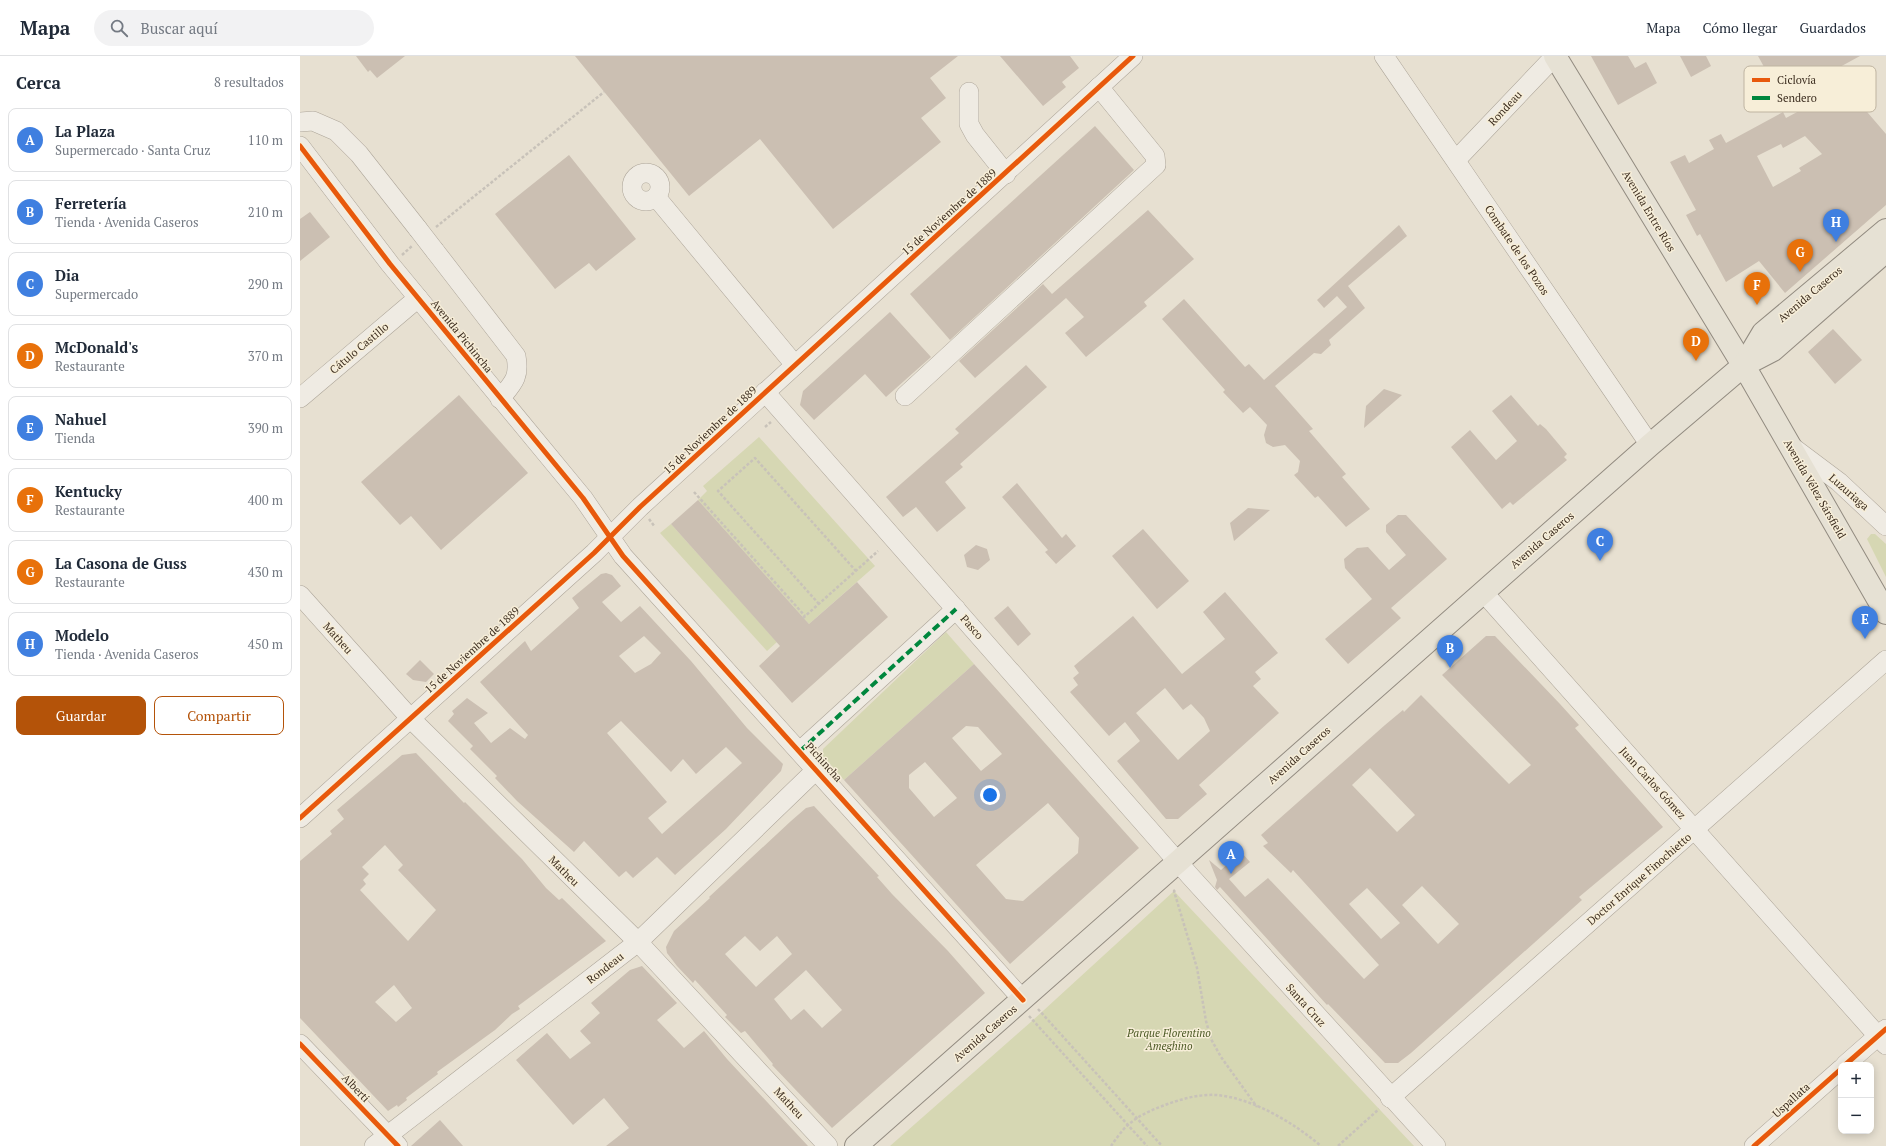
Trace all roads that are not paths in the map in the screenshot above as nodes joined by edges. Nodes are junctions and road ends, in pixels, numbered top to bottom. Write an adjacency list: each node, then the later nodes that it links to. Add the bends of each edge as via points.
1 (1133, 56): 4 (street, 15 de Noviembre de 1889)
2 (1384, 56): 8 (street, Combate de los Pozos)
3 (1555, 56): 8 (street, Rondeau); 15 (main road, Avenida Entre Ríos)
4 (1099, 87): 9 (street, 15 de Noviembre de 1889); 17 (street, via 1155,156 1156,165)
5 (969, 92): 9 (street, via 970,124 975,135)
6 (300, 122): 19 (street, bridge, via 313,121 336,131 427,228 435,250 516,356 519,370)
7 (300, 146): 13 (street, Avenida Pichincha)
8 (1456, 160): 20 (street, Combate de los Pozos)
9 (1006, 174): 14 (street, 15 de Noviembre de 1889)
10 (656, 197): 14 (street)
11 (1886, 230): 15 (main road, Avenida Caseros, via 1763,333)
12 (1886, 252): 15 (main road, Avenida Caseros, via 1773,350)
13 (418, 298): 18 (street, Cátulo Castillo); 19 (street, Avenida Pichincha)
14 (795, 365): 16 (street, 15 de Noviembre de 1889)
15 (1744, 365): 20 (main road, Avenida Caseros); 21 (main road, Avenida Vélez Sársfield)
16 (765, 392): 23 (street, 15 de Noviembre de 1889); 26 (street, Pasco)
17 (905, 396)
18 (300, 398)
19 (500, 400): 23 (street, Avenida Pichincha, via 583,498)
20 (1650, 445): 24 (main road, Avenida Caseros)
21 (1791, 446): 22 (street, Luzuriaga, via 1839,482); 27 (main road, Avenida Vélez Sársfield)
22 (1886, 526)
23 (611, 537): 29 (street, 15 de Noviembre de 1889); 30 (street, Pichincha, via 624,556)
24 (1483, 592): 33 (street, Juan Carlos Gómez); 34 (main road, Avenida Caseros)
25 (300, 595): 29 (street, Matheu)
26 (956, 609): 30 (street); 34 (street, Pasco)
27 (1886, 614)
28 (1886, 660): 33 (street, Doctor Enrique Finochietto)
29 (411, 719): 32 (street, 15 de Noviembre de 1889); 35 (street, Matheu)
30 (800, 751): 31 (street, Pichincha)
31 (817, 769): 35 (street, Rondeau); 36 (street, Pichincha)
32 (300, 818)
33 (1695, 830): 37 (street, Juan Carlos Gómez); 41 (street, Doctor Enrique Finochietto)
34 (1184, 869): 36 (main road, Avenida Caseros); 41 (street, Santa Cruz)
35 (638, 942): 42 (street, Rondeau); 43 (street, Matheu)
36 (1022, 1000): 44 (main road, Avenida Caseros)
37 (1883, 1037): 39 (street)
38 (300, 1044): 42 (street, Alberti)
39 (1849, 1062)
40 (1838, 1072): 46 (street, Uspallata)
41 (1390, 1098): 45 (street, Santa Cruz)
42 (387, 1142)
43 (828, 1146)
44 (856, 1146)
45 (1436, 1146)
46 (1754, 1146)

